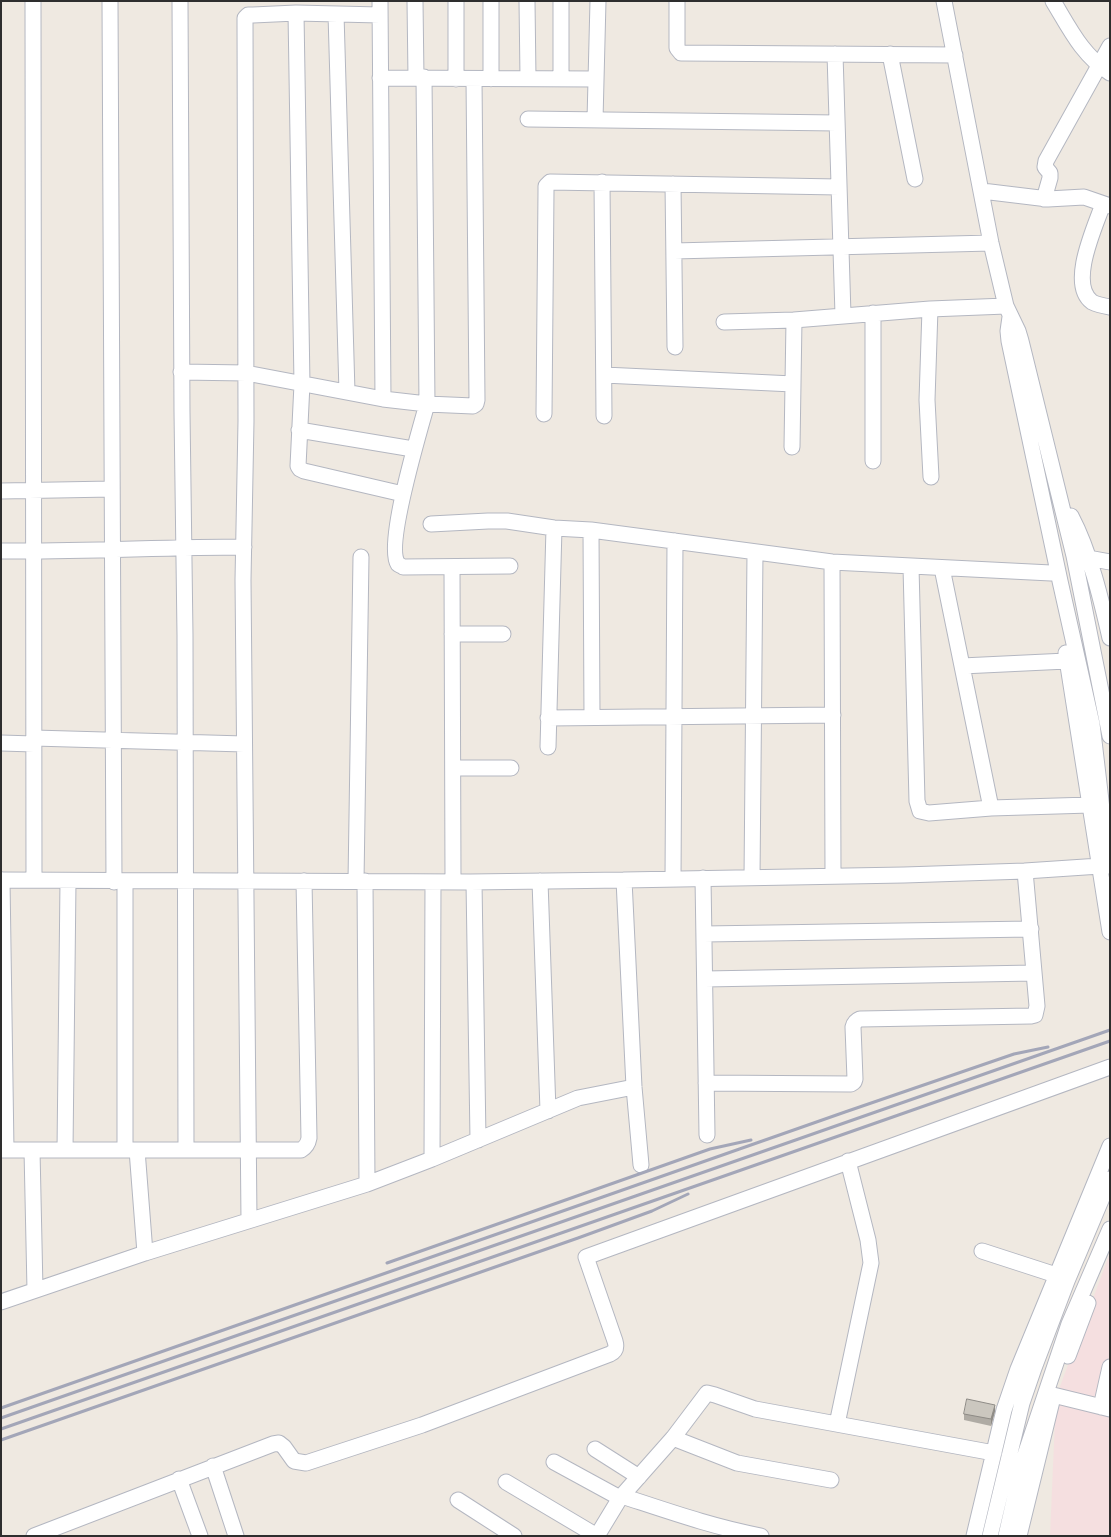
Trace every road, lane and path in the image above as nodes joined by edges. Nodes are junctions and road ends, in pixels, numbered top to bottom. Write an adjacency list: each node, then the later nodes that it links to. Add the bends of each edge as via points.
1 (33, 1): 68 (street)
2 (110, 1): 66 (street)
3 (180, 1): 50 (street)
4 (415, 1): 22 (street)
5 (456, 1): 24 (street)
6 (491, 1): 26 (street)
7 (527, 1): 23 (street)
8 (561, 1): 27 (street)
9 (598, 1): 28 (street)
10 (677, 1): 17 (street, via 676,48 681,53)
11 (944, 1): 19 (street)
12 (1053, 1): 20 (street, via 1082,48)
13 (380, 8): 15 (street); 21 (street)
14 (305, 9): 15 (street); 51 (street, via 248,15 245,18); 53 (street)
15 (342, 10): 55 (street)
16 (1110, 46): 20 (street)
17 (835, 54): 18 (street); 31 (street)
18 (890, 54): 19 (street); 32 (street)
19 (955, 55): 36 (street)
20 (1104, 70): 37 (street, via 1046,161 1045,167 1050,173 1050,178)
21 (380, 78): 22 (street); 56 (street)
22 (420, 78): 24 (street); 57 (street)
23 (528, 78): 26 (street); 27 (street)
24 (456, 79): 25 (street)
25 (474, 79): 26 (street); 57 (street, via 477,400 472,406)
26 (491, 79)
27 (561, 79): 28 (street)
28 (596, 80): 30 (street)
29 (528, 119): 30 (street)
30 (595, 120): 31 (street)
31 (837, 123): 35 (street)
32 (915, 179)
33 (602, 182): 34 (street); 52 (street); 58 (street, via 550,182 546,186)
34 (673, 184): 35 (street); 41 (street)
35 (839, 187): 40 (street)
36 (982, 191): 37 (street); 39 (street)
37 (1044, 199): 38 (street, via 1084,197)
38 (1107, 205): 42 (street, via 1083,265 1082,285 1086,296 1092,302)
39 (991, 243): 40 (street); 45 (street)
40 (841, 246): 41 (street); 46 (street)
41 (674, 251): 49 (street)
42 (1110, 307)
43 (930, 309): 44 (street); 45 (street); 65 (street, via 927,400)
44 (873, 312): 46 (street); 64 (street)
45 (1008, 312): 63 (street, via 1009,341); 70 (street, via 1018,330)
46 (843, 315): 47 (street)
47 (794, 320): 48 (street); 54 (street)
48 (724, 322)
49 (675, 347)
50 (181, 372): 51 (street); 75 (street)
51 (246, 373): 53 (street); 76 (street)
52 (604, 375): 54 (street); 59 (street)
53 (302, 384): 55 (street); 60 (street)
54 (793, 384): 61 (street)
55 (347, 392): 56 (street)
56 (383, 399): 57 (street)
57 (427, 404): 62 (street)
58 (544, 414)
59 (604, 416)
60 (299, 430): 62 (street); 69 (street, via 300,470)
61 (792, 447)
62 (413, 449): 69 (street)
63 (1034, 460): 89 (street, via 1032,480); 111 (street, via 1092,724 1108,860)
64 (873, 461)
65 (931, 477)
66 (112, 489): 68 (street); 77 (street)
67 (1, 491): 68 (street)
68 (34, 491): 79 (street)
69 (403, 494): 86 (street, via 396,537 398,565)
70 (1060, 496): 82 (street, via 1076,525); 100 (street)
71 (431, 524): 72 (street, via 488,521)
72 (554, 528): 73 (street); 99 (street)
73 (591, 530): 74 (street); 98 (street)
74 (675, 541): 80 (street); 97 (street)
75 (184, 547): 76 (street); 77 (street); 104 (street)
76 (244, 547): 105 (street)
77 (113, 550): 79 (street); 102 (street)
78 (1, 551): 79 (street)
79 (34, 551): 101 (street)
80 (755, 552): 83 (street); 95 (street)
81 (361, 557): 124 (street)
82 (1088, 558): 84 (street); 92 (street)
83 (832, 562): 87 (street); 96 (street)
84 (1110, 562)
85 (510, 566): 86 (street)
86 (452, 567): 90 (street)
87 (911, 567): 88 (street); 110 (street, via 918,807 920,811 929,813)
88 (942, 568): 89 (street); 94 (street)
89 (1051, 573): 93 (street)
90 (452, 634): 91 (street); 107 (street)
91 (503, 634)
92 (1110, 638)
93 (1067, 661): 94 (street); 109 (street)
94 (962, 666): 110 (street)
95 (754, 715): 96 (street); 97 (street); 114 (street)
96 (833, 715): 113 (street)
97 (674, 716): 98 (street); 116 (street)
98 (592, 717): 99 (street)
99 (548, 718): 106 (street)
100 (1110, 736)
101 (34, 741): 102 (street); 103 (street); 118 (street)
102 (114, 741): 104 (street); 126 (street)
103 (1, 743)
104 (185, 743): 105 (street); 121 (street)
105 (244, 744): 122 (street)
106 (548, 747)
107 (453, 768): 108 (street); 128 (street)
108 (511, 768)
109 (1090, 805): 110 (street); 111 (street)
110 (991, 808)
111 (1105, 866): 112 (street); 131 (street)
112 (1025, 871): 113 (street); 130 (street)
113 (833, 876): 114 (street)
114 (752, 877): 115 (street)
115 (703, 878): 116 (street); 132 (street)
116 (673, 879): 119 (street)
117 (1, 880): 118 (street); 142 (street)
118 (34, 880): 120 (street)
119 (624, 880): 125 (street); 137 (street)
120 (68, 881): 126 (street); 144 (street)
121 (185, 881): 122 (street); 126 (street); 146 (street)
122 (245, 881): 123 (street); 147 (street)
123 (304, 881): 124 (street); 147 (street, via 308,1144 300,1150)
124 (361, 881): 127 (street); 152 (street)
125 (540, 881): 129 (street); 138 (street)
126 (120, 882): 145 (street)
127 (433, 882): 128 (street); 148 (street)
128 (453, 882): 129 (street)
129 (474, 882): 140 (street)
130 (1031, 929): 132 (street); 133 (street)
131 (1110, 932)
132 (704, 934): 134 (street)
133 (1034, 973): 134 (street); 136 (street, via 1037,1006 1035,1015 856,1020 853,1027 855,1079 851,1084)
134 (705, 979): 136 (street)
135 (1110, 1067): 149 (street)
136 (706, 1083): 139 (street)
137 (634, 1087): 138 (street, via 585,1096); 150 (street)
138 (548, 1111): 140 (street)
139 (707, 1136)
140 (478, 1140): 148 (street)
141 (1110, 1146): 158 (street)
142 (3, 1150): 143 (street)
143 (32, 1150): 144 (street); 159 (street)
144 (65, 1150): 145 (street)
145 (131, 1150): 146 (street); 156 (street)
146 (186, 1150): 147 (street)
147 (248, 1150): 153 (street)
148 (432, 1159): 152 (street)
149 (848, 1162): 164 (street, via 868,1240 871,1263); 169 (street, via 586,1257 615,1341 615,1351 610,1354 422,1425 306,1462 294,1461 279,1443)
150 (640, 1165)
151 (1110, 1179): 183 (street, via 1067,1281 1022,1403)
152 (367, 1184): 153 (street)
153 (249, 1220): 156 (street)
154 (1110, 1229): 184 (street, via 1068,1324 1023,1461)
155 (982, 1251): 158 (street)
156 (145, 1253): 159 (street)
157 (1110, 1253): 162 (street, via 1092,1292)
158 (1056, 1275): 167 (street, via 1018,1369 1004,1410)
159 (35, 1290): 160 (street)
160 (1, 1302)
161 (1110, 1368): 163 (street)
162 (1054, 1395): 163 (street); 185 (street)
163 (1105, 1408)
164 (837, 1424): 165 (street, via 755,1409 715,1394 707,1394); 167 (street)
165 (673, 1438): 170 (street); 172 (street, via 737,1463)
166 (595, 1449): 170 (street)
167 (994, 1453): 182 (street)
168 (554, 1462): 174 (street)
169 (213, 1466): 171 (street); 178 (street)
170 (639, 1477): 174 (street)
171 (179, 1480): 176 (street); 177 (street)
172 (831, 1480)
173 (506, 1482): 180 (street)
174 (621, 1497): 180 (street); 181 (street, via 737,1532)
175 (458, 1500): 179 (street)
176 (34, 1536)
177 (200, 1536)
178 (236, 1536)
179 (514, 1536)
180 (597, 1536)
181 (761, 1536)
182 (974, 1536)
183 (990, 1536)
184 (1006, 1536)
185 (1019, 1536)

